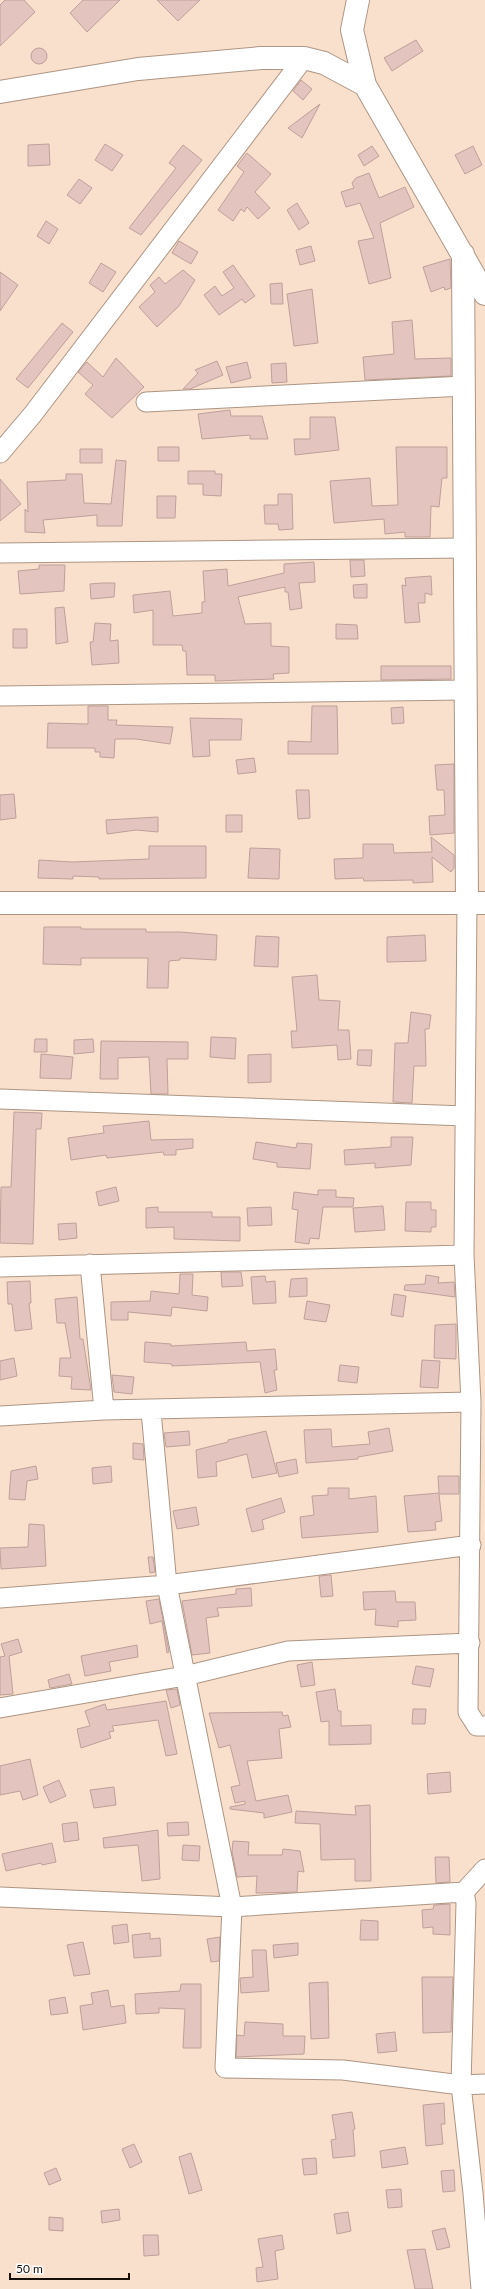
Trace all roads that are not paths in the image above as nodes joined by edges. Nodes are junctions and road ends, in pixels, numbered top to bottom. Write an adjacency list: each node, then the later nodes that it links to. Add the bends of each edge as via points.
1 (358, 0): 3 (street, via 352,30)
2 (304, 58): 3 (street, via 324,63); 4 (street, via 261,58 138,69); 9 (street, via 33,414)
3 (365, 85): 5 (street)
4 (0, 92)
5 (463, 254): 6 (street); 7 (street)
6 (485, 294)
7 (464, 386): 8 (street); 10 (street)
8 (146, 402)
9 (0, 453)
10 (464, 548): 11 (street); 12 (street)
11 (0, 553)
12 (465, 690): 13 (street); 15 (street)
13 (0, 696)
14 (0, 903): 15 (street)
15 (476, 903): 17 (street)
16 (0, 1099): 17 (street)
17 (464, 1116): 18 (street)
18 (464, 1255): 19 (street); 21 (street)
19 (90, 1264): 20 (street); 22 (street)
20 (0, 1267)
21 (471, 1402): 23 (street); 25 (street)
22 (104, 1410): 23 (street); 24 (street)
23 (151, 1410): 26 (street)
24 (0, 1416)
25 (470, 1545): 26 (street); 28 (street)
26 (166, 1585): 27 (street); 29 (street)
27 (0, 1598)
28 (470, 1643): 29 (street, via 288,1651); 31 (street, via 468,1712 477,1726)
29 (185, 1676): 30 (street); 35 (street)
30 (0, 1708)
31 (485, 1726)
32 (485, 1869): 33 (street)
33 (464, 1892): 35 (street); 37 (street, via 466,1903)
34 (0, 1897): 35 (street)
35 (232, 1907): 37 (street, via 225,2068 343,2070)
36 (485, 2084): 37 (street)
37 (461, 2086): 38 (street)
38 (481, 2289)

